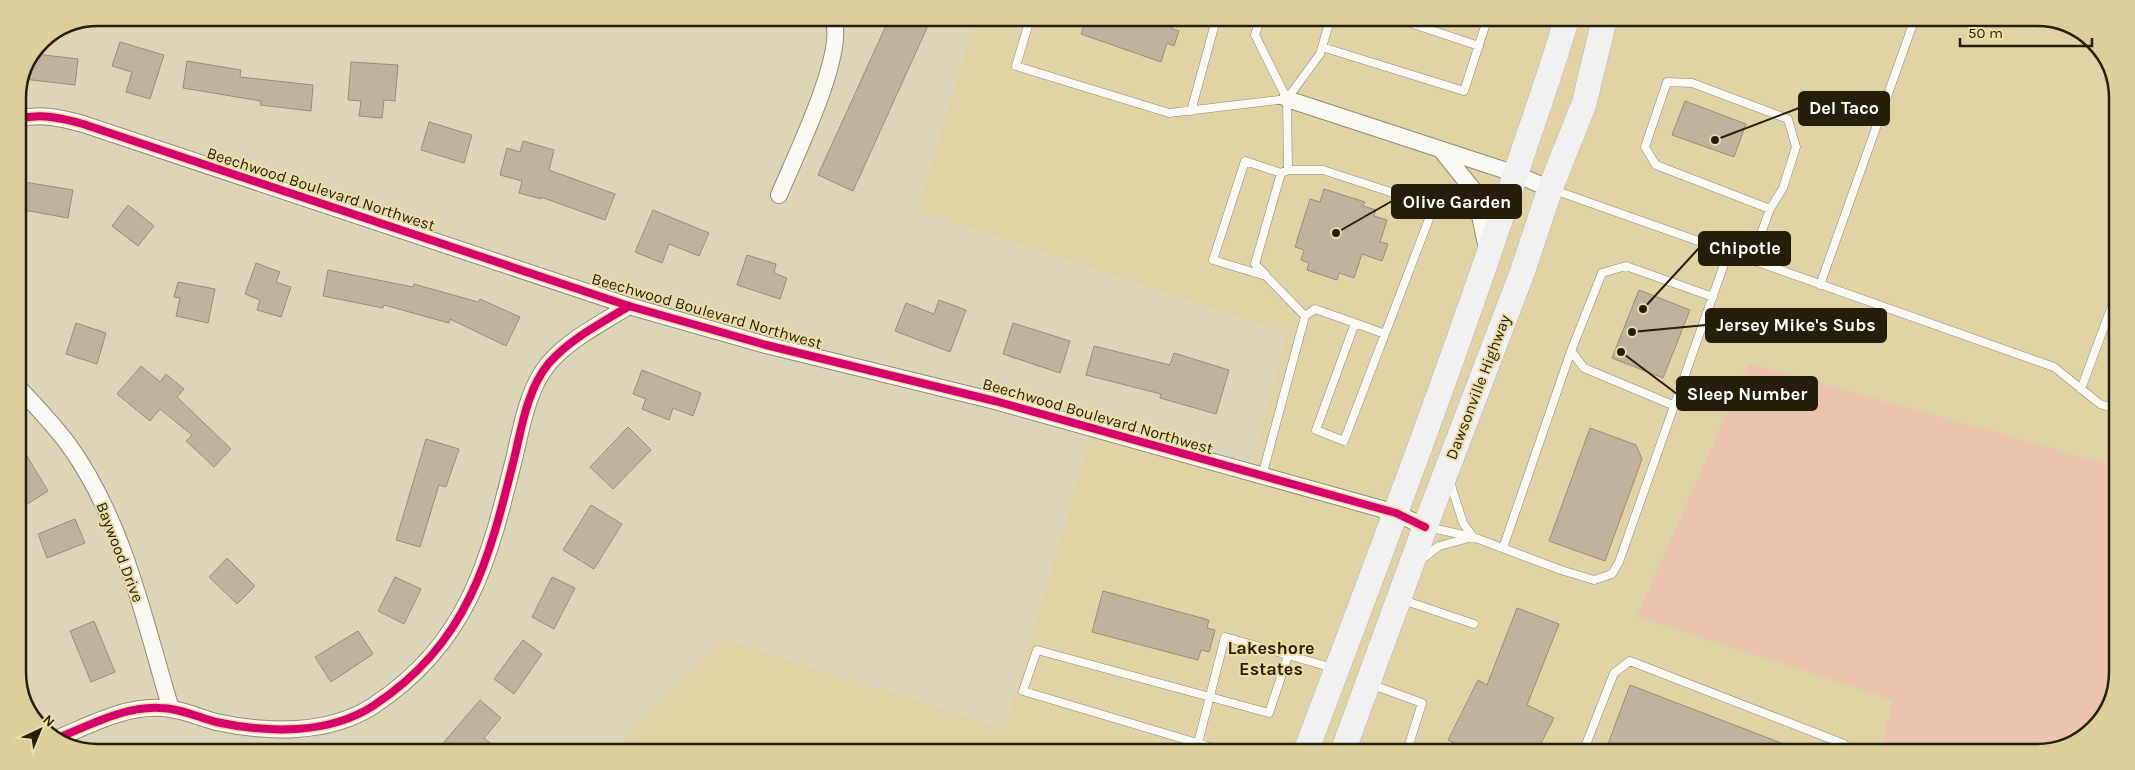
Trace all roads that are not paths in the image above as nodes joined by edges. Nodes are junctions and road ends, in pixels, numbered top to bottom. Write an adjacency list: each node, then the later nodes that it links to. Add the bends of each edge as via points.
1 (835, 26): 20 (street, via 833,59)
2 (1028, 26): 14 (lane, via 1016,66 1169,114)
3 (1214, 26): 14 (lane)
4 (1258, 26): 13 (lane, via 1255,35)
5 (1328, 26): 12 (lane)
6 (1419, 26): 11 (lane)
7 (1485, 26): 11 (lane)
8 (1565, 26): 18 (main road, Dawsonville Highway)
9 (1603, 26): 19 (main road, Dawsonville Highway, via 1584,104)
10 (1912, 26): 26 (lane)
11 (1479, 46): 12 (lane, via 1464,91)
12 (1322, 47): 13 (lane)
13 (1287, 100): 14 (lane); 16 (street); 17 (lane)
14 (1191, 111)
15 (26, 117): 28 (street, Beechwood Boulevard Northwest, via 57,117 84,124)
16 (1441, 150): 18 (street); 23 (street, via 1475,192)
17 (1285, 172): 25 (lane, via 1255,264); 25 (lane, via 1245,161 1214,260); 32 (lane, via 1323,170 1421,202 1429,219)
18 (1516, 174): 19 (street); 23 (main road, Dawsonville Highway)
19 (1550, 189): 22 (lane); 38 (main road, Dawsonville Highway)
20 (779, 195)
21 (1770, 209): 21 (lane, via 1656,165 1645,147 1667,82 1692,83 1788,119 1796,147 1783,188); 24 (lane)
22 (1728, 252): 24 (lane); 27 (lane)
23 (1488, 257): 40 (main road, Dawsonville Highway)
24 (1751, 261): 26 (lane)
25 (1266, 276): 30 (lane)
26 (1820, 285): 34 (lane, via 2054,367)
27 (1713, 297): 33 (lane, via 1626,266 1602,273); 36 (lane)
28 (629, 306): 39 (street, Beechwood Boulevard Northwest, via 766,345 996,401); 51 (street, via 572,341 548,364 525,413 488,558 460,619 437,650 407,680 372,707 335,723 296,730 217,722)
29 (2109, 314): 34 (lane)
30 (1305, 316): 31 (lane, via 1315,310); 39 (lane)
31 (1356, 323): 32 (lane); 32 (lane, via 1316,430 1344,442)
32 (1385, 334)
33 (1571, 351): 36 (lane, via 1584,368); 43 (lane)
34 (2081, 389): 37 (lane)
35 (26, 395): 51 (street, Baywood Drive, via 69,444 112,522)
36 (1675, 406): 43 (lane, via 1612,574 1594,580)
37 (2109, 407)
38 (1447, 468): 41 (main road, Dawsonville Highway); 42 (lane, via 1463,523)
39 (1262, 476): 40 (street, Beechwood Boulevard Northwest)
40 (1396, 514): 41 (street, Beechwood Boulevard Northwest); 48 (main road, Dawsonville Highway)
41 (1425, 527): 42 (lane); 44 (main road, Dawsonville Highway)
42 (1473, 537): 43 (lane); 44 (lane, via 1439,546)
43 (1503, 548)
44 (1410, 567): 45 (main road, Dawsonville Highway)
45 (1399, 598): 46 (lane); 49 (main road, Dawsonville Highway)
46 (1474, 624)
47 (1288, 656): 48 (lane); 50 (lane, via 1269,713); 50 (lane, via 1225,637)
48 (1337, 669): 55 (main road, Dawsonville Highway)
49 (1368, 683): 56 (main road, Dawsonville Highway); 57 (lane, via 1422,703)
50 (1210, 696): 53 (lane); 53 (lane, via 1037,650 1023,691)
51 (171, 709): 52 (street, via 141,708)
52 (65, 735)
53 (1198, 743): 54 (lane)
54 (1201, 744)
55 (1309, 744)
56 (1346, 744)
57 (1409, 744)
58 (1586, 744): 59 (lane, via 1614,673 1630,661)
59 (1844, 744)

